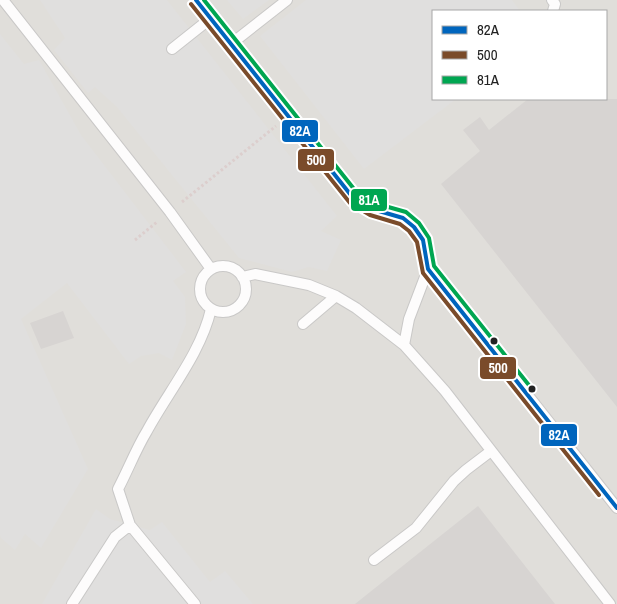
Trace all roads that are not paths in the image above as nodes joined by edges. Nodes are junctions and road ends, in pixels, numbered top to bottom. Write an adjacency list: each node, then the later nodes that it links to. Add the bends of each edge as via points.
1 (3, 0): 7 (lane)
2 (196, 0): 4 (lane)
3 (287, 0): 5 (lane)
4 (211, 18): 5 (lane); 6 (lane)
5 (231, 44): 8 (lane, via 345,190 365,206 403,218 414,227 422,240)
6 (172, 49)
7 (211, 269): 9 (lane, via 226,266); 11 (lane, via 201,281 200,289 205,304)
8 (428, 269): 13 (lane, via 409,319); 15 (lane)
9 (242, 277): 10 (lane, via 255,274 309,285); 11 (lane, via 246,287 238,306 225,312)
10 (336, 296): 12 (lane); 13 (lane, via 363,312)
11 (211, 309): 16 (lane, via 207,324 118,489)
12 (303, 324)
13 (404, 345): 14 (lane)
14 (491, 450): 17 (lane, via 454,481 416,528); 20 (lane)
15 (617, 508)
16 (130, 525): 18 (lane, via 115,537); 19 (lane)
17 (374, 560)
18 (72, 604)
19 (195, 604)
20 (610, 604)

